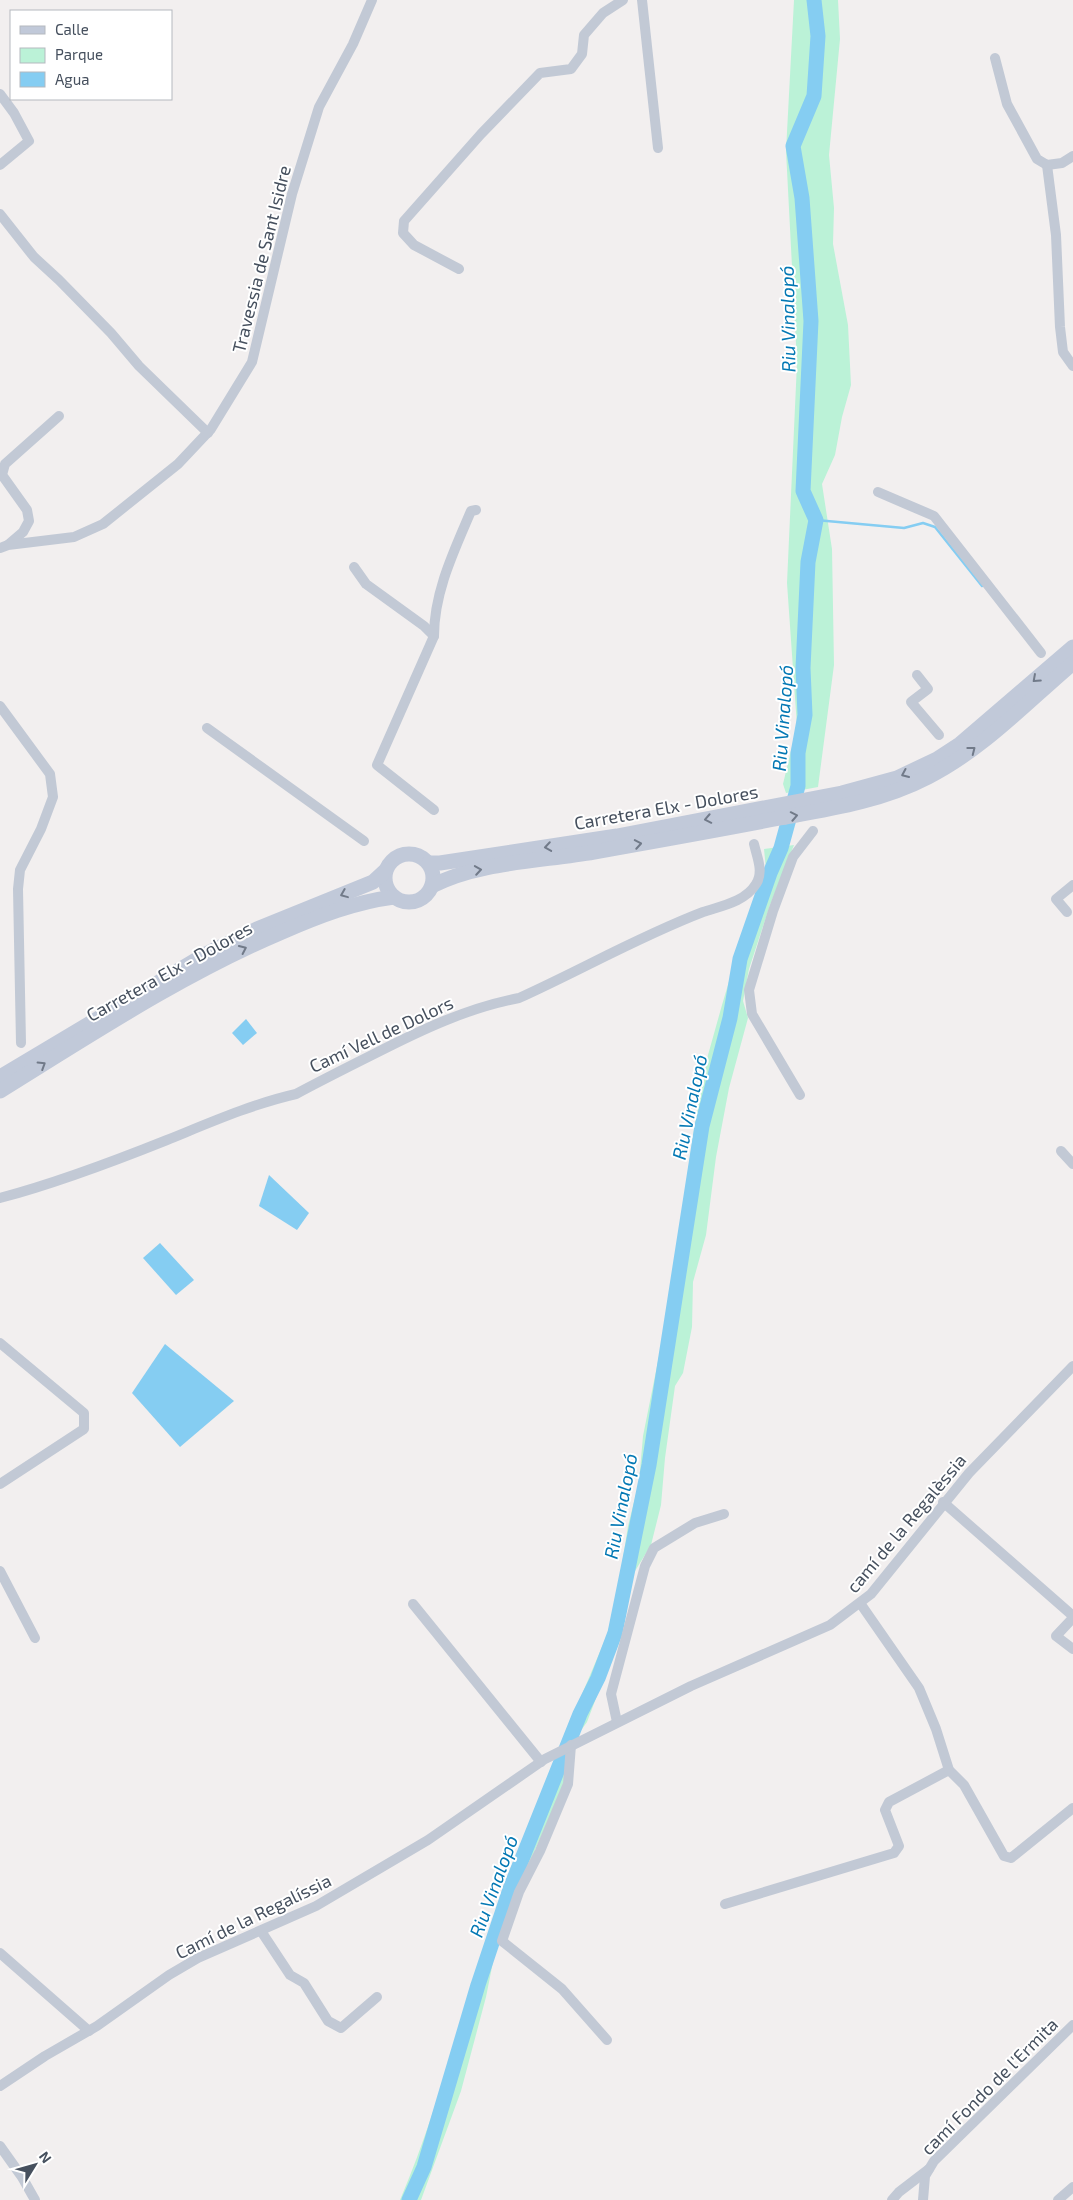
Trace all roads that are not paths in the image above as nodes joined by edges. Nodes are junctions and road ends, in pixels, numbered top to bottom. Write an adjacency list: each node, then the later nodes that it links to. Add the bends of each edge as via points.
1 (372, 0): 14 (street, Travessia de Sant Isidre, via 353,44 319,107 292,194 252,362)
2 (623, 0): 11 (street, via 603,14 584,34 582,54 571,70 540,74 404,221 404,233 414,245)
3 (642, 0): 6 (street)
4 (995, 58): 9 (street, via 1007,104 1037,159)
5 (0, 94): 8 (street, via 29,141)
6 (658, 148)
7 (1073, 156): 9 (street, via 1062,163)
8 (0, 165)
9 (1047, 165): 12 (street, via 1056,234 1063,352)
10 (0, 214): 14 (street, via 34,257)
11 (459, 269)
12 (1073, 366)
13 (59, 416): 17 (street, via 5,464 2,475 27,510 30,521 23,532)
14 (208, 433): 17 (street, Travessia de Sant Isidre, via 178,464 103,524 74,537)
15 (878, 492): 21 (street, via 934,516)
16 (476, 510): 19 (street, via 471,511 445,572)
17 (4, 546)
18 (354, 567): 19 (street, via 366,584)
19 (434, 636): 28 (street, via 377,765)
20 (1073, 647): 27 (main road, Carretera Elx - Dolores, one-way to 27, via 977,730 937,759)
21 (1041, 653)
22 (1073, 663): 27 (main road, Carretera Elx - Dolores, one-way to 22, via 885,795 947,767 985,740)
23 (917, 675): 26 (street, via 928,689 910,702)
24 (0, 706): 39 (street, via 50,774 53,797 20,870)
25 (207, 728): 31 (street)
26 (939, 735)
27 (829, 802): 29 (main road, Carretera Elx - Dolores)
28 (434, 810)
29 (756, 816): 33 (main road, Carretera Elx - Dolores, one-way to 33, via 440,864); 36 (main road, Carretera Elx - Dolores, one-way to 29, via 464,873 569,856)
30 (813, 831): 42 (street, via 793,857 749,990 752,1014)
31 (364, 841)
32 (754, 844): 45 (street, Camí Vell de Dolors, via 760,870 756,884 746,895 663,928 519,998 463,1013 417,1032 296,1094 224,1117 47,1186)
33 (429, 863): 34 (main road, via 415,855 402,854); 36 (main road)
34 (386, 870): 37 (main road, via 387,888); 40 (main road, Carretera Elx - Dolores, one-way to 40, via 368,885 257,929 206,954)
35 (1073, 885): 38 (street, via 1056,899)
36 (432, 886): 37 (main road, via 428,894 415,901)
37 (394, 897): 41 (main road, Carretera Elx - Dolores, one-way to 37, via 222,959 336,910)
38 (1067, 912)
39 (21, 1043)
40 (0, 1077)
41 (0, 1091)
42 (800, 1095)
43 (1061, 1152): 44 (street)
44 (1073, 1164)
45 (0, 1198)
46 (0, 1342): 48 (street, via 84,1413 84,1430)
47 (1073, 1366): 49 (street, camí de la Regalèssia, via 968,1472)
48 (0, 1484)
49 (943, 1502): 52 (street, camí de la Regalèssia); 54 (street)
50 (724, 1514): 57 (street, via 695,1523 654,1548 645,1566 611,1694)
51 (0, 1571): 55 (street)
52 (860, 1603): 57 (street, camí de la Regalèssia, via 830,1624); 60 (street, via 919,1688)
53 (413, 1604): 59 (street)
54 (1073, 1617): 56 (street, via 1056,1636)
55 (35, 1638)
56 (1073, 1650)
57 (617, 1722): 58 (street, camí de la Regalèssia)
58 (574, 1744): 59 (street, Camí de la Regalíssia); 68 (street, via 568,1784 519,1892 502,1941 562,1989)
59 (543, 1761): 63 (street, Camí de la Regalíssia, via 428,1840 316,1906)
60 (949, 1770): 61 (street, via 964,1784 1004,1856 1011,1858); 62 (street, via 888,1802 886,1810 899,1846 894,1853)
61 (1073, 1808)
62 (725, 1904)
63 (261, 1931): 65 (street, via 290,1975 304,1983 328,2021 341,2028); 67 (street, Camí de la Regalíssia, via 198,1958)
64 (0, 1952): 67 (street)
65 (377, 1997)
66 (1073, 2025): 71 (street, camí Fondo de l'Ermita, via 958,2136)
67 (89, 2031): 69 (street, Camí de la Regalíssia)
68 (607, 2040)
69 (0, 2086)
70 (0, 2146): 73 (street)
71 (929, 2169): 74 (street); 75 (street, camí Fondo de l'Ermita, via 925,2176)
72 (1073, 2187): 76 (street)
73 (35, 2200)
74 (892, 2200)
75 (923, 2200)
76 (1058, 2200)

